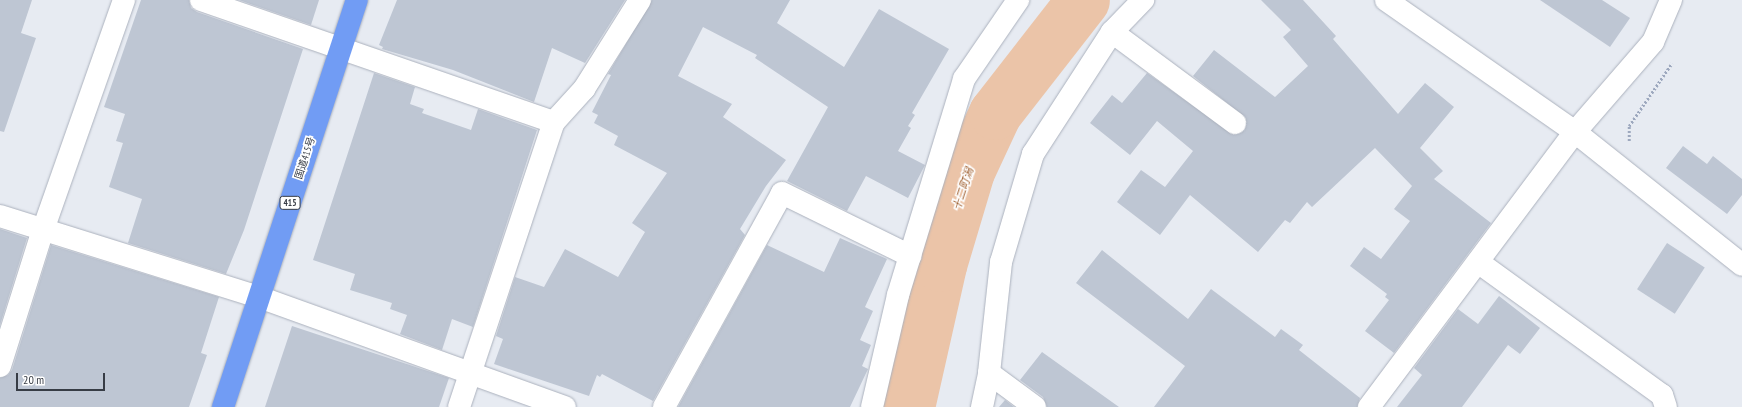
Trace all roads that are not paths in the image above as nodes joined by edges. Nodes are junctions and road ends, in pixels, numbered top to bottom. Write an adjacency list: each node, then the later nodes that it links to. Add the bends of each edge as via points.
1 (124, 0): 15 (street)
2 (201, 0): 10 (street)
3 (357, 0): 10 (highway, 国道415号 / 415)
4 (640, 0): 11 (street, via 584,89)
5 (1018, 0): 16 (street, via 964,79)
6 (1143, 0): 9 (street)
7 (1386, 0): 13 (street)
8 (1672, 0): 13 (street, via 1653,42)
9 (1112, 32): 12 (street); 21 (street, via 1033,154 1001,262)
10 (340, 50): 11 (street); 19 (highway, 国道415号 / 415)
11 (554, 122): 22 (street)
12 (1235, 123)
13 (1575, 132): 17 (street); 18 (street)
14 (0, 216): 15 (street)
15 (43, 230): 19 (street); 20 (street)
16 (910, 256): 26 (street, via 782,193); 27 (street)
17 (1478, 262): 30 (street); 31 (street, via 1662,395)
18 (1742, 265)
19 (259, 297): 22 (street); 23 (highway, 国道415号 / 415)
20 (0, 366)
21 (989, 373): 28 (street); 29 (street)
22 (470, 374): 24 (street); 25 (street)
23 (223, 407)
24 (459, 407)
25 (565, 407)
26 (664, 407)
27 (872, 407)
28 (982, 407)
29 (1035, 407)
30 (1369, 407)
31 (1666, 407)

